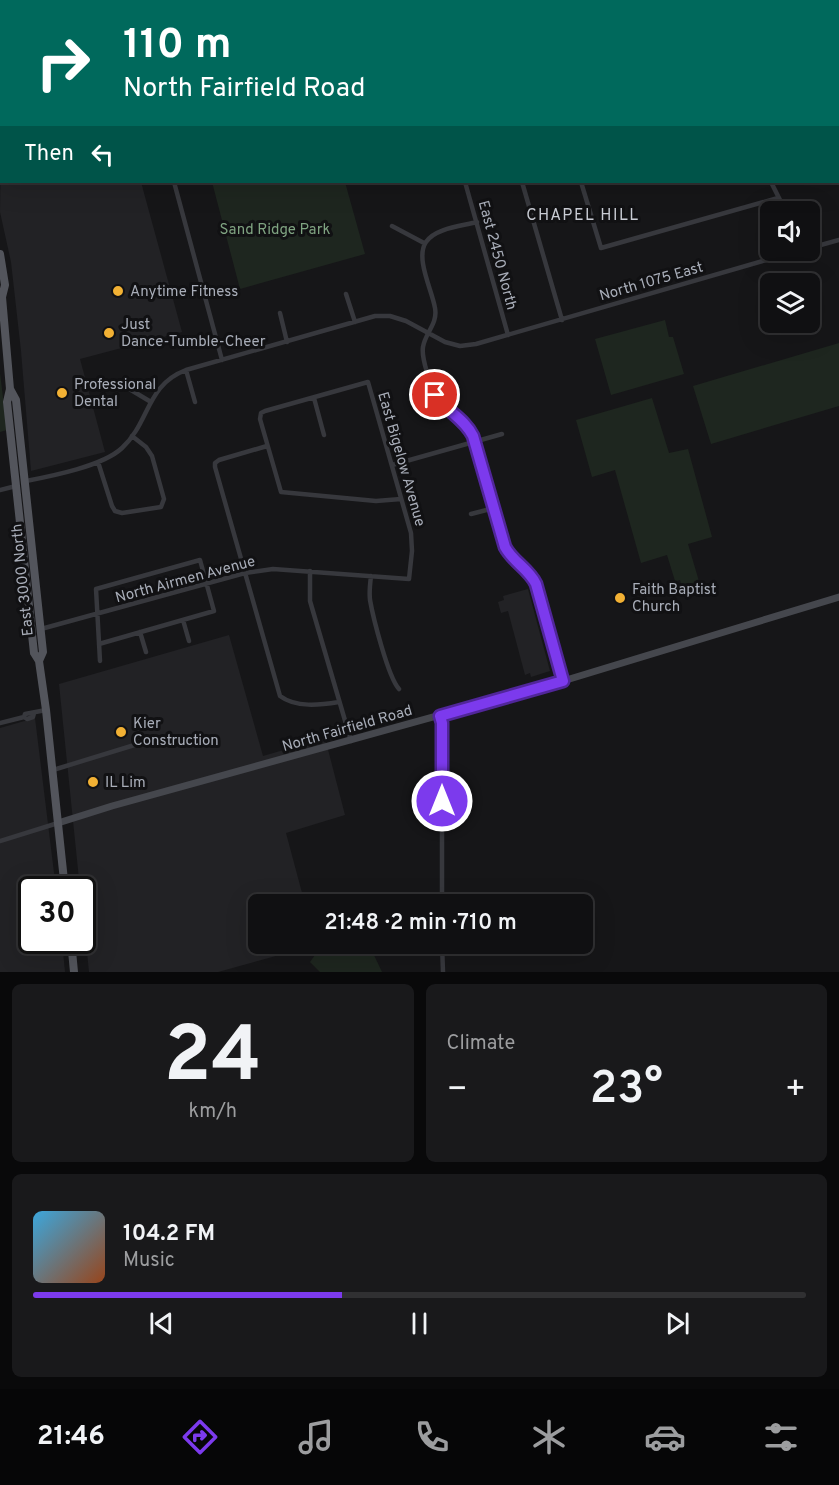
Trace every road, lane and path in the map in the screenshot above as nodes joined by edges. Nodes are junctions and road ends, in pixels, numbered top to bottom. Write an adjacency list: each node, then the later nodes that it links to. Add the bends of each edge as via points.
1 (174, 183): 23 (street)
2 (465, 183): 8 (street, East 2450 North)
3 (522, 183): 18 (street)
4 (581, 183): 6 (street, via 601,248)
5 (771, 183): 6 (street)
6 (778, 198): 7 (street)
7 (780, 201)
8 (477, 222): 11 (street, via 440,232); 21 (street, East 2450 North)
9 (392, 226): 11 (street)
10 (839, 240): 12 (street)
11 (424, 243): 20 (street, via 422,261 436,309 436,320)
12 (820, 245)
13 (0, 254): 16 (main road, East 3000 North, via 5,285)
14 (763, 261): 18 (street, North 1075 East)
15 (346, 294): 19 (street)
16 (1, 296): 26 (main road, East 3000 North)
17 (280, 313): 22 (street)
18 (562, 320): 21 (street, North 1075 East)
19 (355, 322): 20 (street, North 1075 East, via 390,316); 22 (street, North 1075 East)
20 (428, 334): 21 (street, North 1075 East, via 460,346); 33 (street, via 423,350 432,385 440,402 467,426)
21 (508, 335)
22 (287, 342): 23 (street, North 1075 East)
23 (222, 360): 24 (street, North 1075 East)
24 (186, 370): 28 (street, North 1075 East, via 160,386); 29 (street)
25 (121, 384): 28 (street)
26 (10, 392): 37 (main road, East 3000 North, via 16,400); 38 (main road, East 3000 North, via 7,402)
27 (314, 398): 31 (street); 34 (street, via 265,411 260,416); 36 (street, East Bigelow Avenue, via 368,382)
28 (151, 402): 32 (street, North 1075 East)
29 (195, 402)
30 (502, 434): 33 (street)
31 (324, 435)
32 (132, 436): 35 (street, North 1075 East, via 117,452); 35 (street, via 152,456 164,504 157,509 116,511)
33 (475, 442): 36 (street); 41 (street)
34 (267, 446): 40 (street, via 281,492 376,501); 44 (street, via 215,462)
35 (98, 462): 37 (street, North 1075 East)
36 (392, 465): 40 (street, East Bigelow Avenue)
37 (26, 481): 46 (main road, East 3000 North)
38 (16, 486): 39 (street); 46 (main road, via 21,493); 57 (main road, East 3000 North, via 34,652)
39 (0, 490)
40 (401, 499): 47 (street, East Bigelow Avenue, via 412,544)
41 (494, 507): 42 (street); 59 (street, via 508,553 532,575 536,584)
42 (471, 514)
43 (310, 571): 44 (street, North Airmen Avenue, via 273,568); 45 (street, North Airmen Avenue); 61 (street, via 310,601)
44 (245, 573): 48 (street, North Airmen Avenue); 61 (street, via 280,696 311,705)
45 (371, 576): 47 (street, North Airmen Avenue); 60 (street, via 370,602 392,678)
46 (35, 579): 52 (main road, East 3000 North)
47 (409, 579)
48 (206, 584): 50 (street, North Airmen Avenue); 50 (street, via 200,561 96,589); 51 (street, via 214,611)
49 (839, 597): 59 (main road, North Fairfield Road)
50 (98, 615): 52 (street, North Airmen Avenue); 55 (street)
51 (183, 620): 53 (street); 54 (street)
52 (41, 629): 57 (main road, East 3000 North, via 43,652)
53 (140, 632): 55 (street); 56 (street)
54 (189, 640)
55 (99, 644): 58 (street)
56 (146, 652)
57 (39, 661): 62 (main road, East 3000 North)
58 (100, 661)
59 (563, 681): 63 (main road, North Fairfield Road)
60 (399, 689)
61 (339, 702): 65 (street)
62 (46, 710): 64 (street); 67 (main road, East 3000 North)
63 (440, 716): 65 (main road, North Fairfield Road); 71 (street)
64 (0, 723)
65 (351, 741): 68 (main road, North Fairfield Road)
66 (141, 743): 67 (street)
67 (53, 770): 68 (main road, East 3000 North)
68 (58, 823): 69 (street, North Fairfield Road); 70 (main road, East 3000 North)
69 (0, 841)
70 (64, 876)
71 (442, 894)
72 (72, 954): 74 (main road)
73 (442, 954): 75 (street)
74 (74, 972)
75 (443, 972)

